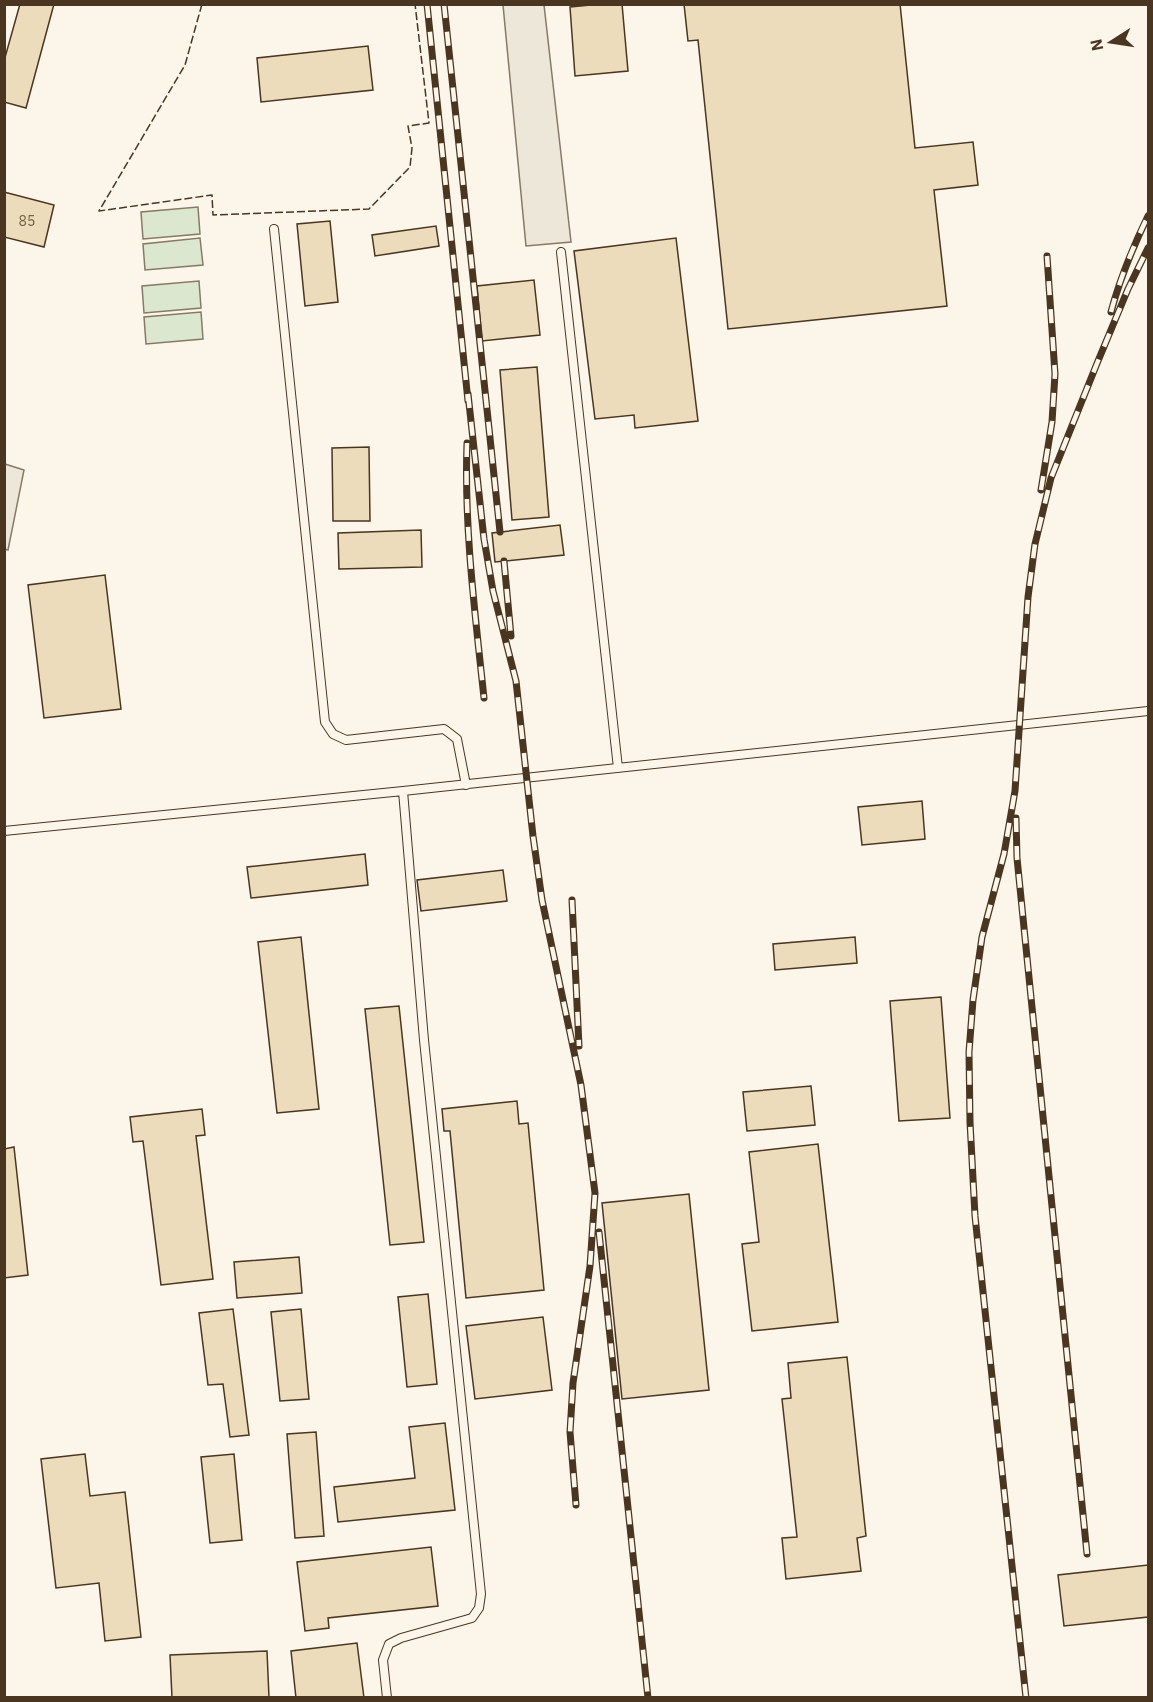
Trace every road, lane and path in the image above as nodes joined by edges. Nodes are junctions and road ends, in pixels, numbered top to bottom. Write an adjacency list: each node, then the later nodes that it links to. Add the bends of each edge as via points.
1 (274, 229): 5 (lane, via 325,722 333,734 346,740 444,729 457,739)
2 (561, 252): 4 (lane)
3 (1149, 711): 4 (lane)
4 (618, 768): 5 (lane)
5 (466, 785): 6 (lane)
6 (403, 791): 7 (lane); 8 (lane, via 424,1040 481,1594 479,1608 472,1618 389,1644 383,1660)
7 (4, 831)
8 (387, 1698)

